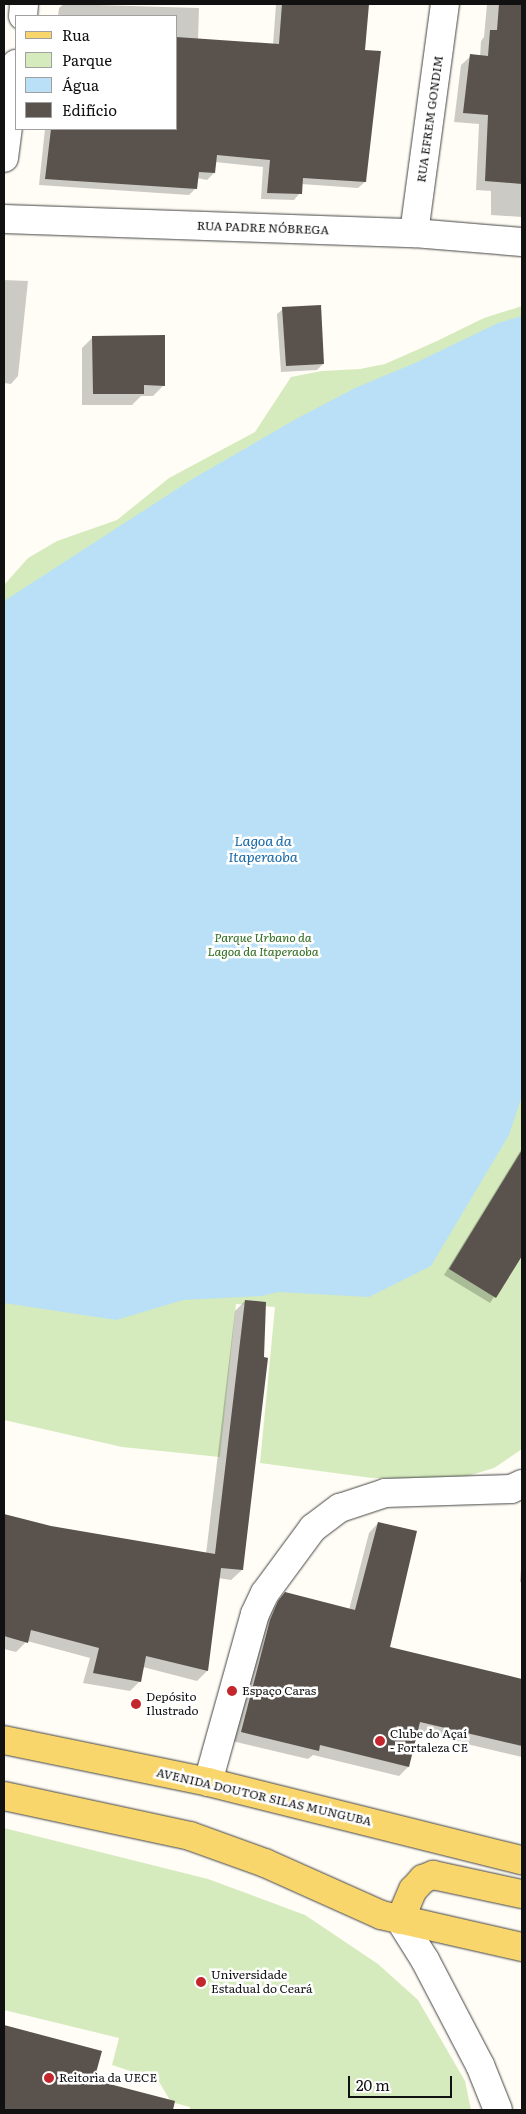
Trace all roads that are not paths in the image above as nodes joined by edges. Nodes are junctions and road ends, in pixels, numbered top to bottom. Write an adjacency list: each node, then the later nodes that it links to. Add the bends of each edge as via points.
1 (445, 4): 5 (street, RUA EFREM GONDIM)
2 (15, 72): 3 (street)
3 (4, 158)
4 (4, 219): 5 (street, RUA PADRE NÓBREGA)
5 (414, 233): 6 (street, RUA PADRE NÓBREGA)
6 (522, 242)
7 (522, 1484): 9 (street, via 511,1489 385,1494 340,1508 313,1528 265,1593 254,1614)
8 (4, 1740): 9 (main road, AVENIDA DOUTOR SILAS MUNGUBA)
9 (208, 1782): 11 (main road, AVENIDA DOUTOR SILAS MUNGUBA)
10 (4, 1796): 13 (main road, via 190,1836 265,1863 381,1915)
11 (522, 1860)
12 (522, 1894): 13 (main road, via 433,1875 423,1879 413,1890)
13 (400, 1920): 14 (main road); 15 (street, via 480,2064)
14 (522, 1947)
15 (498, 2110)

